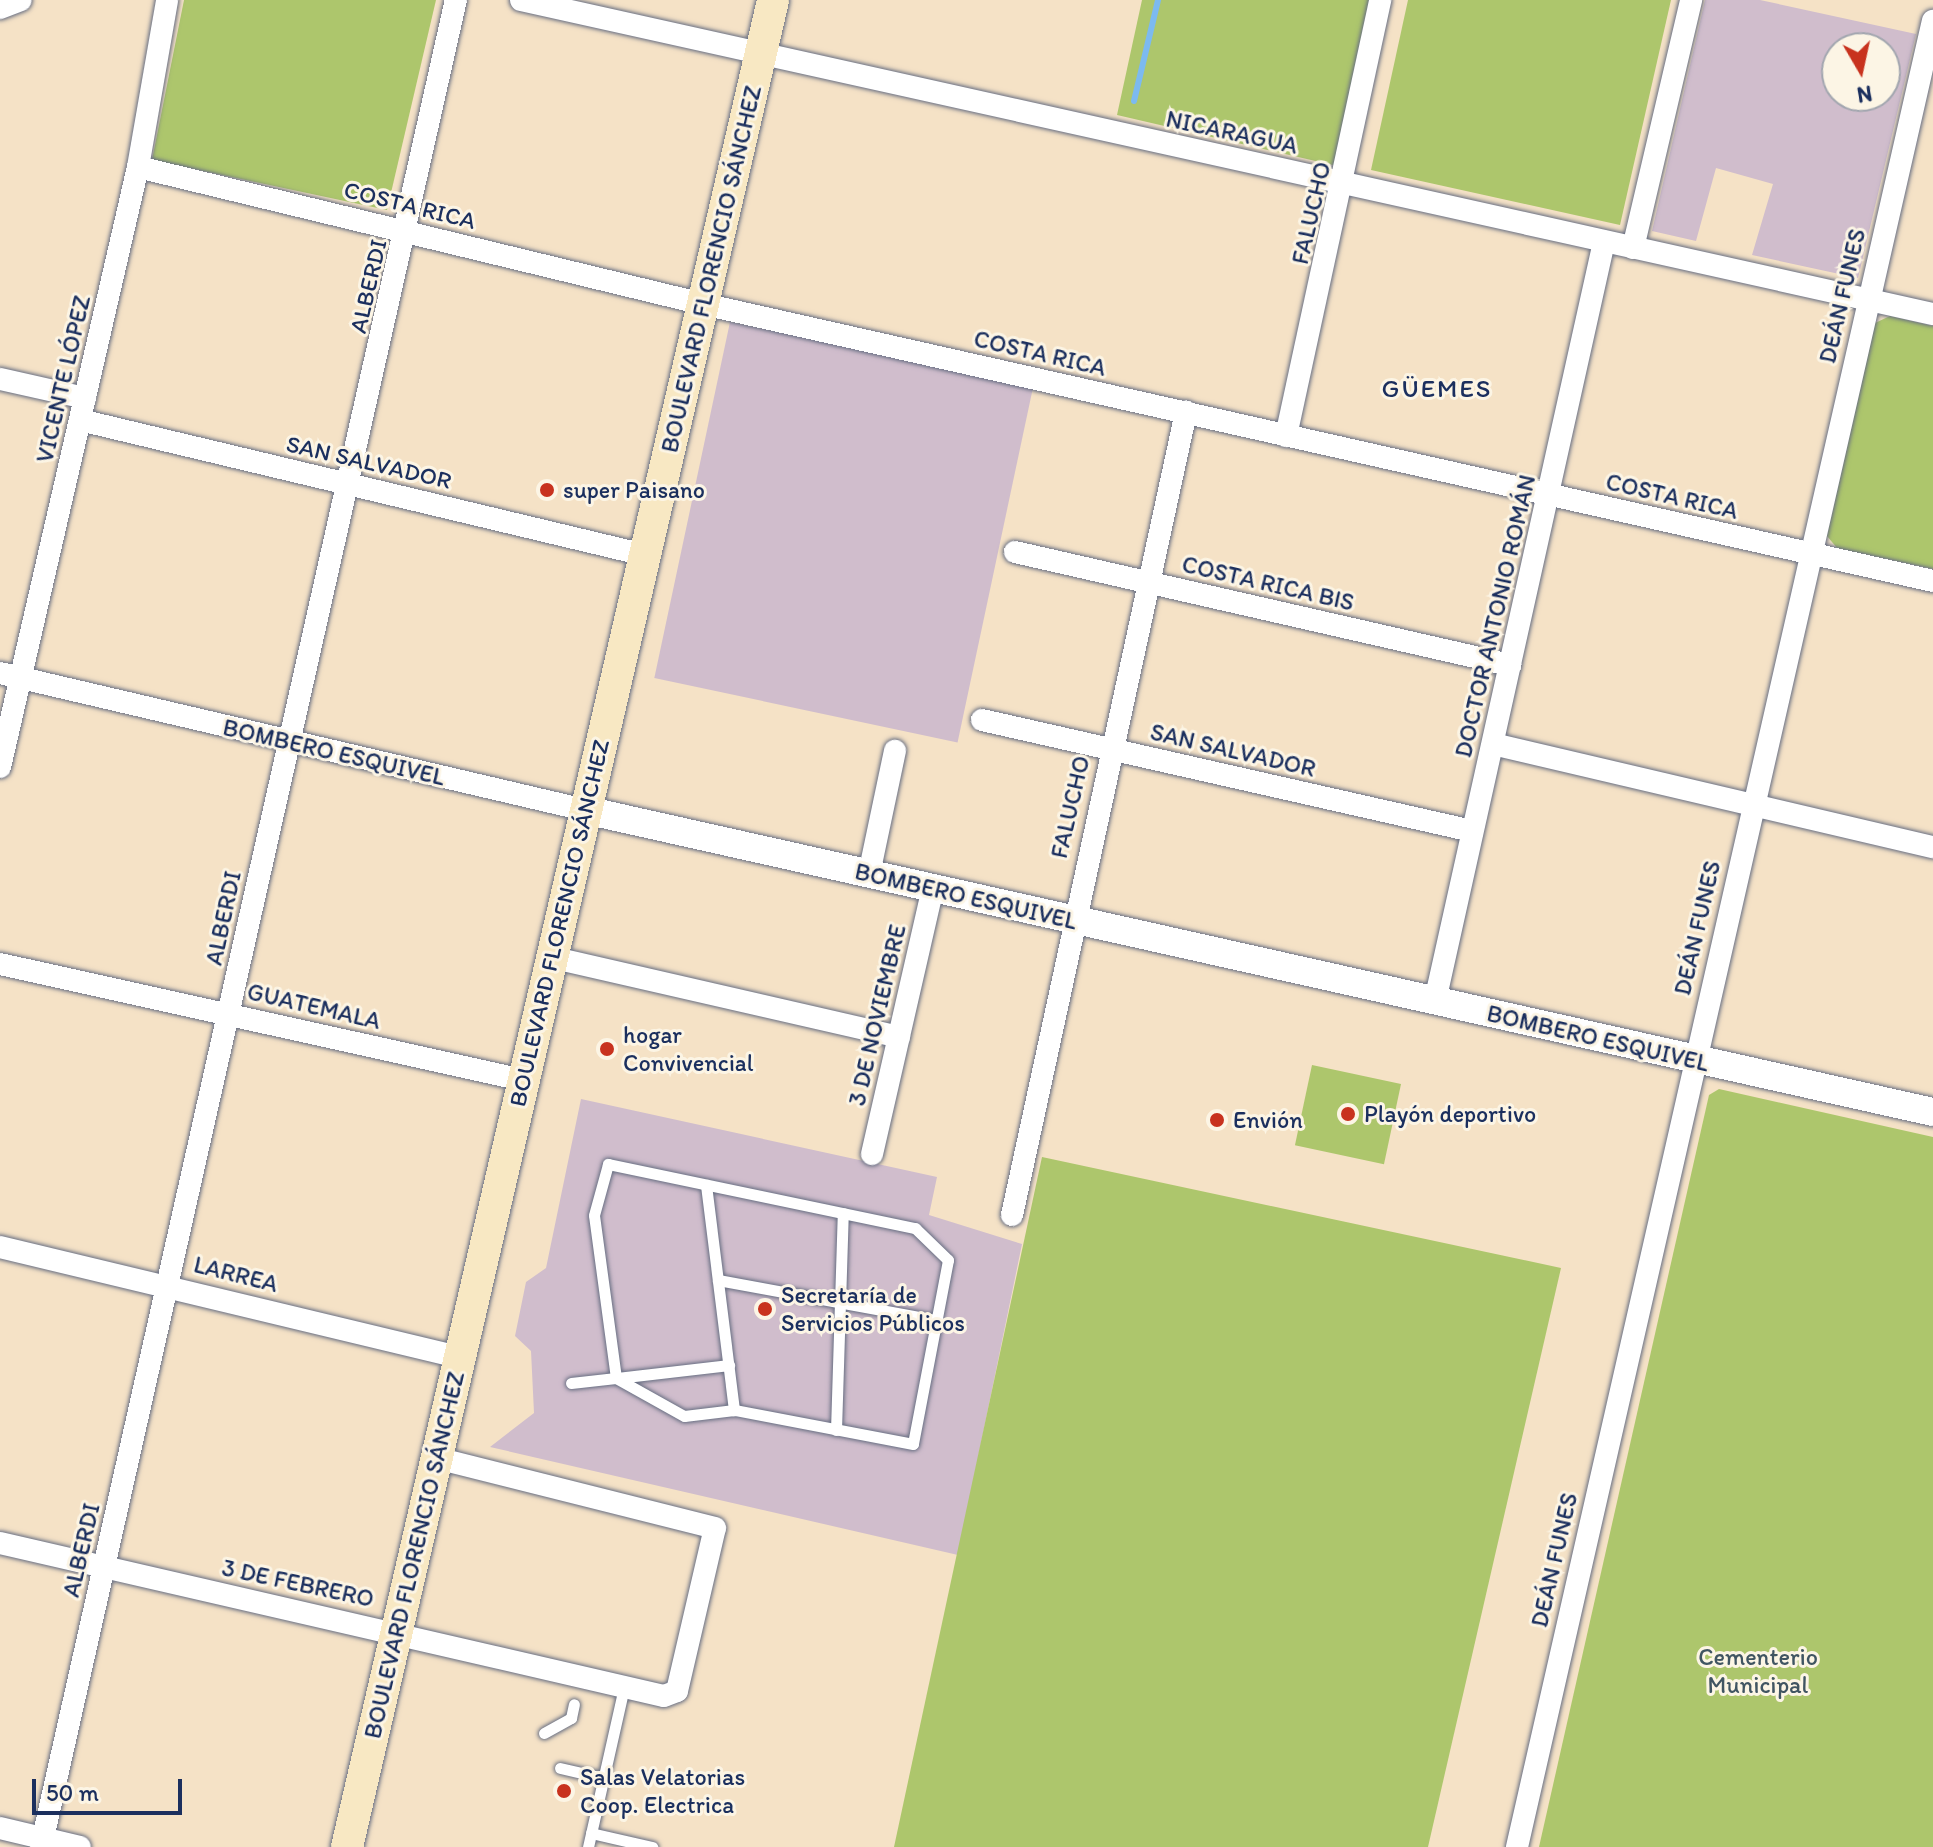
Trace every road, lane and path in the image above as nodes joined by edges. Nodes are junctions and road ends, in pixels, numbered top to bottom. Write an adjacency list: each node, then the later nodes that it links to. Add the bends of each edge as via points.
1 (21, 0): 8 (street)
2 (167, 0): 11 (street, VICENTE LÓPEZ)
3 (456, 0): 13 (street, ALBERDI)
4 (521, 0): 10 (street, NICARAGUA)
5 (773, 0): 10 (main road, BOULEVARD FLORENCIO SÁNCHEZ)
6 (1380, 0): 12 (street, FALUCHO)
7 (1691, 0): 15 (street)
8 (0, 8)
9 (1933, 21): 16 (street, DEÁN FUNES)
10 (760, 55): 12 (street, NICARAGUA); 17 (main road, BOULEVARD FLORENCIO SÁNCHEZ)
11 (138, 167): 13 (street, COSTA RICA); 20 (street, VICENTE LÓPEZ)
12 (1345, 183): 14 (street, NICARAGUA); 22 (street, FALUCHO)
13 (407, 230): 17 (street, COSTA RICA); 23 (street, ALBERDI)
14 (1604, 242): 15 (street, NICARAGUA); 24 (street, DOCTOR ANTONIO ROMÁN)
15 (1633, 248): 16 (street, NICARAGUA)
16 (1867, 299): 18 (street, NICARAGUA); 26 (street, DEÁN FUNES)
17 (703, 304): 21 (street, COSTA RICA); 27 (main road, BOULEVARD FLORENCIO SÁNCHEZ)
18 (1933, 314)
19 (0, 379): 20 (street, SAN SALVADOR)
20 (83, 409): 23 (street, SAN SALVADOR); 31 (street, VICENTE LÓPEZ)
21 (1186, 412): 22 (street, COSTA RICA); 29 (street, FALUCHO)
22 (1286, 436): 24 (street, COSTA RICA)
23 (350, 484): 27 (street, SAN SALVADOR); 33 (street, ALBERDI)
24 (1549, 495): 26 (street, COSTA RICA); 30 (street, DOCTOR ANTONIO ROMÁN)
25 (1015, 552): 29 (street, COSTA RICA BIS)
26 (1809, 553): 28 (street, COSTA RICA); 38 (street, DEÁN FUNES)
27 (645, 555): 39 (main road, BOULEVARD FLORENCIO SÁNCHEZ)
28 (1933, 581)
29 (1147, 583): 30 (street, COSTA RICA BIS); 35 (street, FALUCHO)
30 (1510, 665): 34 (street, DOCTOR ANTONIO ROMÁN)
31 (10, 676): 33 (street, BOMBERO ESQUIVEL); 37 (street, VICENTE LÓPEZ)
32 (982, 720): 35 (street, SAN SALVADOR)
33 (288, 741): 39 (street, BOMBERO ESQUIVEL); 48 (street, ALBERDI)
34 (1493, 744): 38 (street); 40 (street, DOCTOR ANTONIO ROMÁN)
35 (1110, 749): 40 (street, SAN SALVADOR); 44 (street, FALUCHO)
36 (895, 751): 42 (street)
37 (0, 767)
38 (1751, 807): 41 (street); 50 (street, DEÁN FUNES)
39 (585, 810): 42 (street, BOMBERO ESQUIVEL); 45 (main road, BOULEVARD FLORENCIO SÁNCHEZ)
40 (1472, 831): 47 (street, DOCTOR ANTONIO ROMÁN)
41 (1933, 847)
42 (869, 874): 43 (street, BOMBERO ESQUIVEL)
43 (933, 888): 44 (street, BOMBERO ESQUIVEL); 49 (street, 3 DE NOVIEMBRE)
44 (1071, 919): 47 (street, BOMBERO ESQUIVEL); 56 (street, FALUCHO)
45 (550, 957): 49 (street); 51 (main road, BOULEVARD FLORENCIO SÁNCHEZ)
46 (0, 964): 48 (street, GUATEMALA)
47 (1435, 1001): 50 (street, BOMBERO ESQUIVEL)
48 (229, 1014): 51 (street, GUATEMALA); 59 (street, ALBERDI)
49 (899, 1037): 53 (street, 3 DE NOVIEMBRE)
50 (1695, 1059): 52 (street, BOMBERO ESQUIVEL); 84 (street, DEÁN FUNES)
51 (523, 1080): 62 (main road, BOULEVARD FLORENCIO SÁNCHEZ)
52 (1933, 1112)
53 (872, 1154)
54 (706, 1185): 55 (lane); 58 (lane); 64 (lane, via 608,1164 594,1215)
55 (843, 1213): 60 (lane); 61 (lane, via 915,1228 948,1260)
56 (1012, 1215)
57 (0, 1247): 59 (street, LARREA)
58 (718, 1280): 60 (lane); 63 (lane)
59 (168, 1284): 62 (street, LARREA); 70 (street, ALBERDI)
60 (840, 1303): 61 (lane); 67 (lane)
61 (936, 1320): 67 (lane, via 913,1444)
62 (459, 1357): 68 (main road, BOULEVARD FLORENCIO SÁNCHEZ)
63 (729, 1365): 64 (lane); 66 (lane)
64 (616, 1378): 65 (lane); 66 (lane, via 684,1416)
65 (571, 1383)
66 (734, 1410): 67 (lane)
67 (836, 1430)
68 (436, 1458): 71 (main road, BOULEVARD FLORENCIO SÁNCHEZ); 72 (street, 3 DE FEBRERO, via 715,1528 677,1691 664,1696)
69 (0, 1543): 70 (street, 3 DE FEBRERO)
70 (104, 1567): 71 (street, 3 DE FEBRERO); 79 (street, ALBERDI)
71 (395, 1632): 72 (street, 3 DE FEBRERO); 81 (main road, BOULEVARD FLORENCIO SÁNCHEZ)
72 (624, 1687): 76 (lane)
73 (574, 1704): 74 (lane, via 571,1718)
74 (544, 1733)
75 (560, 1768): 76 (lane)
76 (603, 1778): 78 (lane)
77 (0, 1828): 79 (street)
78 (591, 1833): 82 (lane); 83 (lane)
79 (42, 1842): 80 (street)
80 (80, 1847)
81 (347, 1847)
82 (588, 1847)
83 (652, 1847)
84 (1517, 1847)

